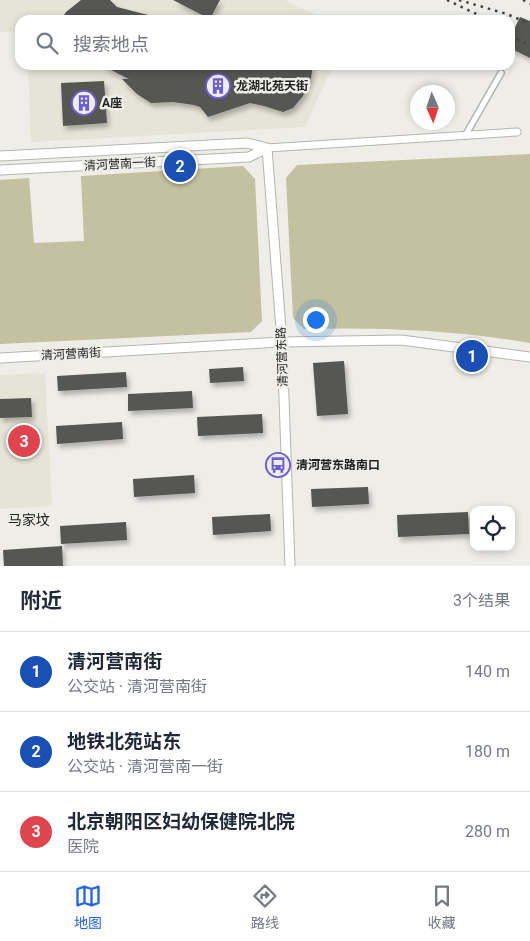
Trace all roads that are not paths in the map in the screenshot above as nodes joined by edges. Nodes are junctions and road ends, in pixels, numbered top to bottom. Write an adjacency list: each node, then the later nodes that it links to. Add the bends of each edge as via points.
1 (501, 73): 3 (street)
2 (517, 132): 3 (street, 清河营南一街)
3 (465, 136): 4 (street, 清河营南一街)
4 (267, 148): 5 (street, 清河营南一街, via 247,143); 6 (street, 清河营南一街, via 249,157); 7 (street, 清河营东路)
5 (0, 156)
6 (0, 170)
7 (282, 342): 8 (street, 清河营南街, via 400,340); 9 (street, 清河营南街); 10 (street, 清河营东路)
8 (530, 357)
9 (0, 358)
10 (290, 566)

